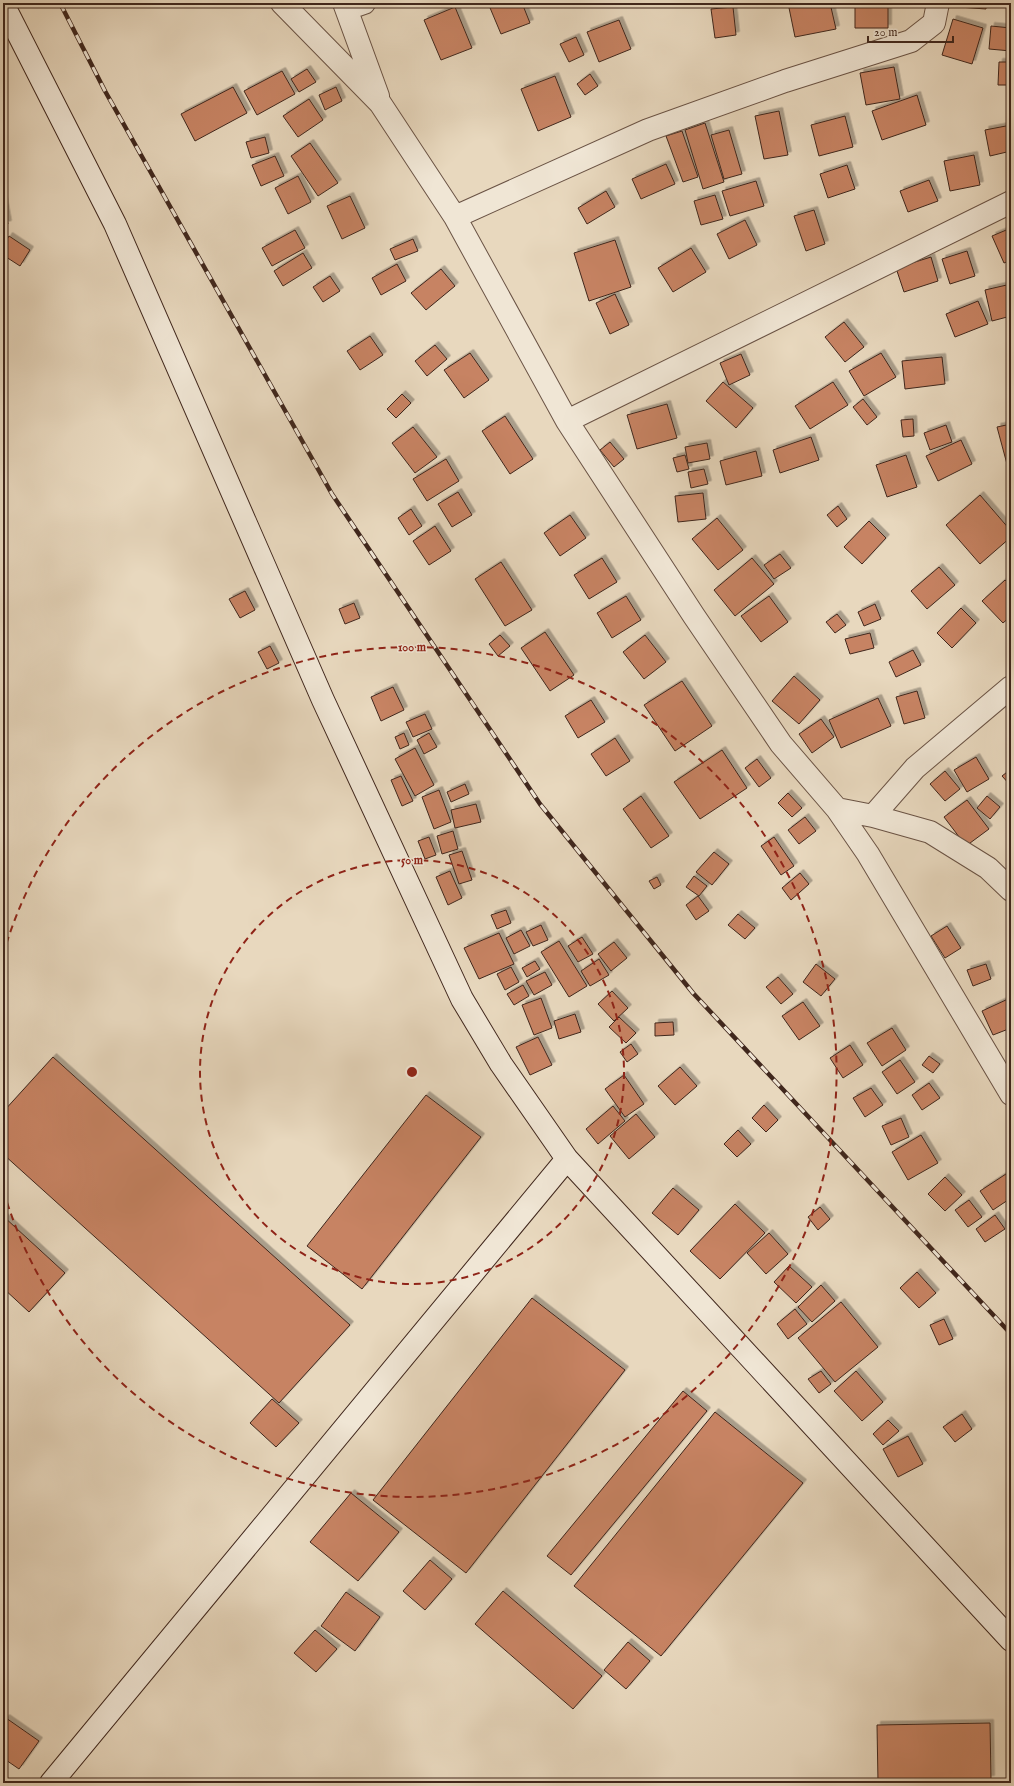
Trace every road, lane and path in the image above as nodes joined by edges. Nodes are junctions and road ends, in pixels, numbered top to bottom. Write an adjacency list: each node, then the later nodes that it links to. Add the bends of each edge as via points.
1 (282, 3): 5 (street)
2 (938, 3): 7 (street, via 934,23 911,41 785,81 648,130)
3 (3, 4): 14 (street, via 116,224 323,700 462,999 501,1064)
4 (352, 5): 5 (street)
5 (380, 102): 7 (street)
6 (1011, 202): 8 (street)
7 (455, 217): 8 (street)
8 (567, 421): 10 (street, via 781,744)
9 (1011, 687): 11 (street, via 915,768)
10 (838, 809): 11 (street); 13 (street, via 868,854)
11 (873, 816): 12 (street, via 930,832 988,868)
12 (1011, 890)
13 (1011, 1094)
14 (567, 1159): 15 (street); 16 (street)
15 (1011, 1640)
16 (51, 1783)

